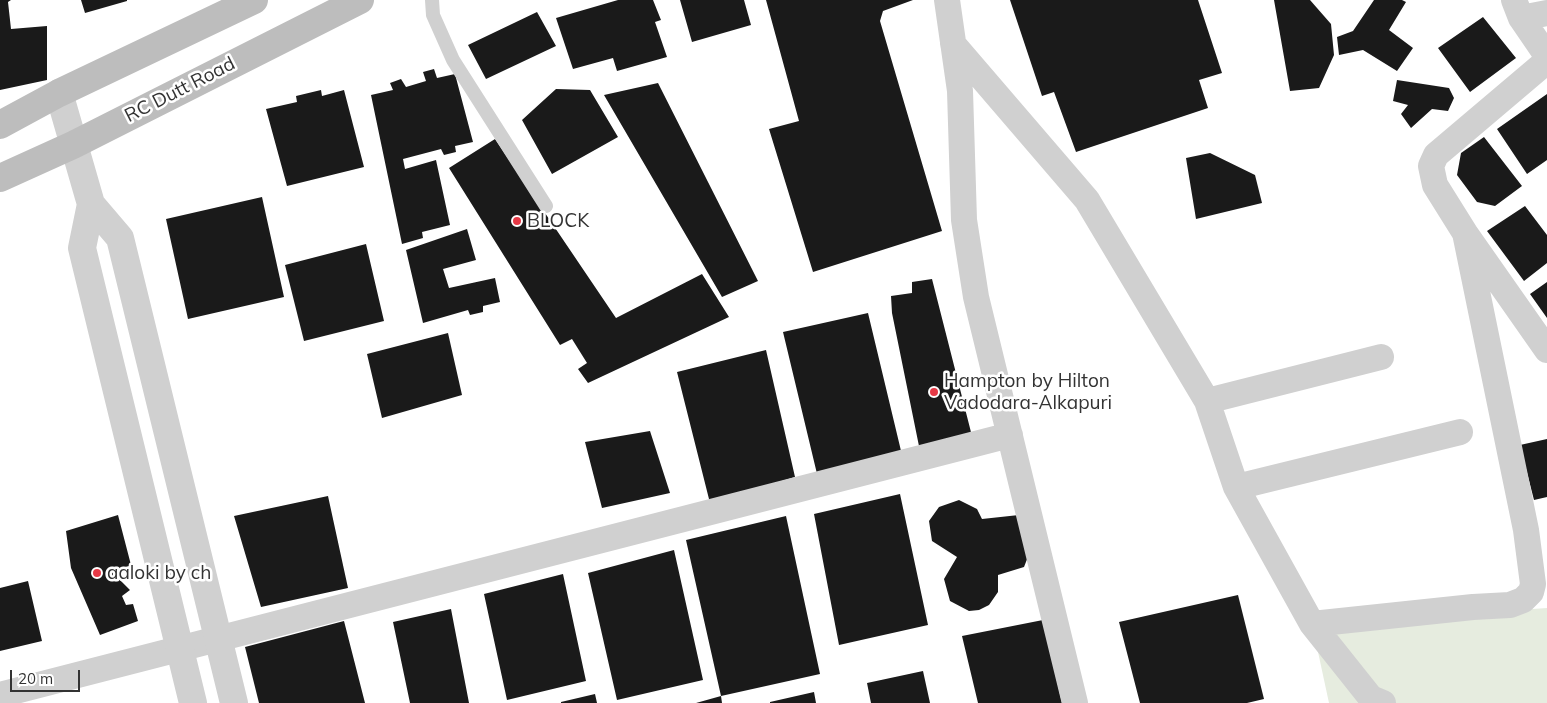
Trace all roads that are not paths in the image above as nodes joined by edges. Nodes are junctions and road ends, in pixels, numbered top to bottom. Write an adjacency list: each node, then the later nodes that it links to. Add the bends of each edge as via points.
1 (254, 0): 10 (main road)
2 (360, 0): 12 (main road, RC Dutt Road)
3 (432, 0): 15 (lane, via 434,15 452,60)
4 (947, 0): 7 (street)
5 (1517, 9): 6 (street); 8 (street)
6 (1547, 13)
7 (953, 44): 19 (street, via 1087,200); 21 (street, via 960,91 964,220 976,297)
8 (1547, 56)
9 (1547, 61): 16 (street, via 1436,155 1431,166 1436,185)
10 (59, 93): 11 (main road); 12 (street)
11 (0, 125)
12 (73, 144): 13 (main road, RC Dutt Road); 14 (street)
13 (0, 178)
14 (91, 204): 25 (street, via 120,238); 26 (street, via 82,248)
15 (546, 206)
16 (1465, 233): 17 (street); 23 (street)
17 (1547, 350)
18 (1380, 357): 19 (street)
19 (1207, 401): 22 (street)
20 (1460, 432): 22 (street)
21 (1010, 435): 25 (street); 30 (street)
22 (1236, 487): 24 (street)
23 (1536, 528): 24 (street, via 1533,584 1531,592 1523,600 1510,605)
24 (1312, 624): 31 (street, via 1371,698)
25 (219, 641): 26 (street); 29 (street)
26 (178, 649): 27 (street); 28 (street)
27 (0, 695)
28 (193, 703)
29 (234, 703)
30 (1076, 703)
31 (1383, 703)

